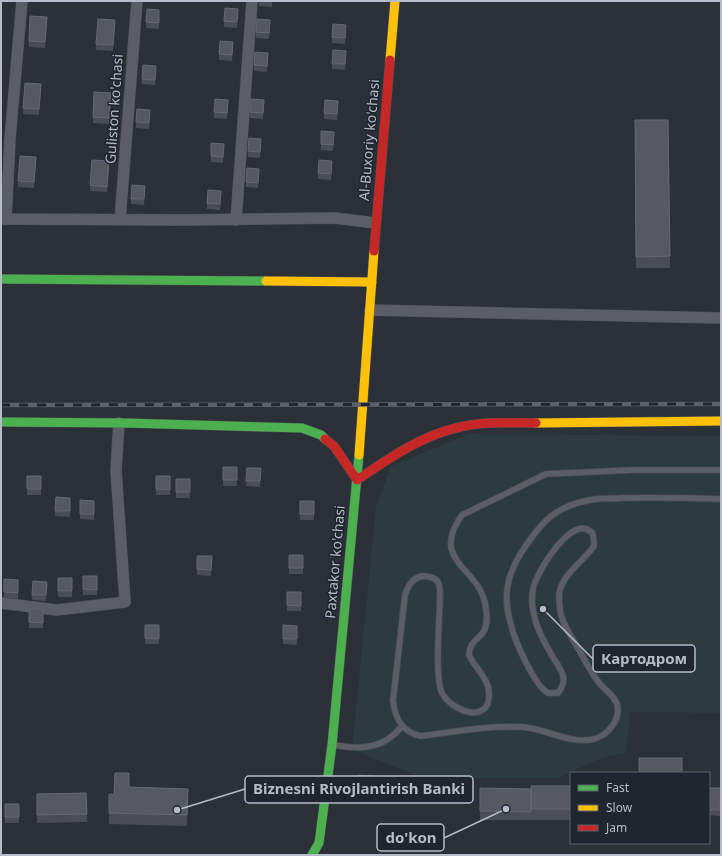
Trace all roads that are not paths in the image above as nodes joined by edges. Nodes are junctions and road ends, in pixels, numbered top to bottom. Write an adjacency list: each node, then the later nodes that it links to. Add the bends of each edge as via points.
1 (22, 1): 5 (street)
2 (137, 1): 6 (street, Guliston ko'chasi)
3 (252, 1): 7 (street)
4 (395, 1): 8 (street, Al-Buxoriy ko'chasi)
5 (3, 219): 6 (street)
6 (120, 220): 7 (street)
7 (236, 220): 8 (street, via 335,218)
8 (375, 223): 10 (street, Al-Buxoriy ko'chasi)
9 (1, 279): 10 (street)
10 (372, 282): 11 (street, Paxtakor ko'chasi)
11 (370, 310): 12 (street); 17 (street, Paxtakor ko'chasi)
12 (721, 318)
13 (721, 421): 17 (street, via 483,423 457,428 409,446)
14 (1, 422): 15 (street)
15 (120, 423): 17 (street, via 302,428 321,435 334,446); 19 (street, via 116,470 125,602 57,610)
16 (721, 470): 20 (lane, via 632,470 546,474 462,515 451,534 450,548 479,589 484,601 486,627 475,639 469,655 488,688 489,702 486,708 473,713 456,707 443,694 438,665 439,586 435,578 424,575 417,577 405,595 393,701 394,712)
17 (356, 480): 21 (street, Paxtakor ko'chasi)
18 (721, 499): 20 (lane, via 595,499 574,504 543,524 526,544 512,568 505,593 512,628 541,688 548,693 558,693 564,683 563,676 536,623 533,590 545,564 569,534 582,528 592,532 594,546 568,576 559,597 561,615 567,629 600,684 614,697 617,714 606,734 583,741 538,730 510,727 421,736 414,735)
19 (1, 603)
20 (402, 726): 21 (lane, via 392,737 379,744 364,747)
21 (332, 745): 22 (street, Paxtakor ko'chasi)
22 (319, 843): 23 (street, Paxtakor ko'chasi); 24 (street)
23 (312, 855)
24 (326, 855)

